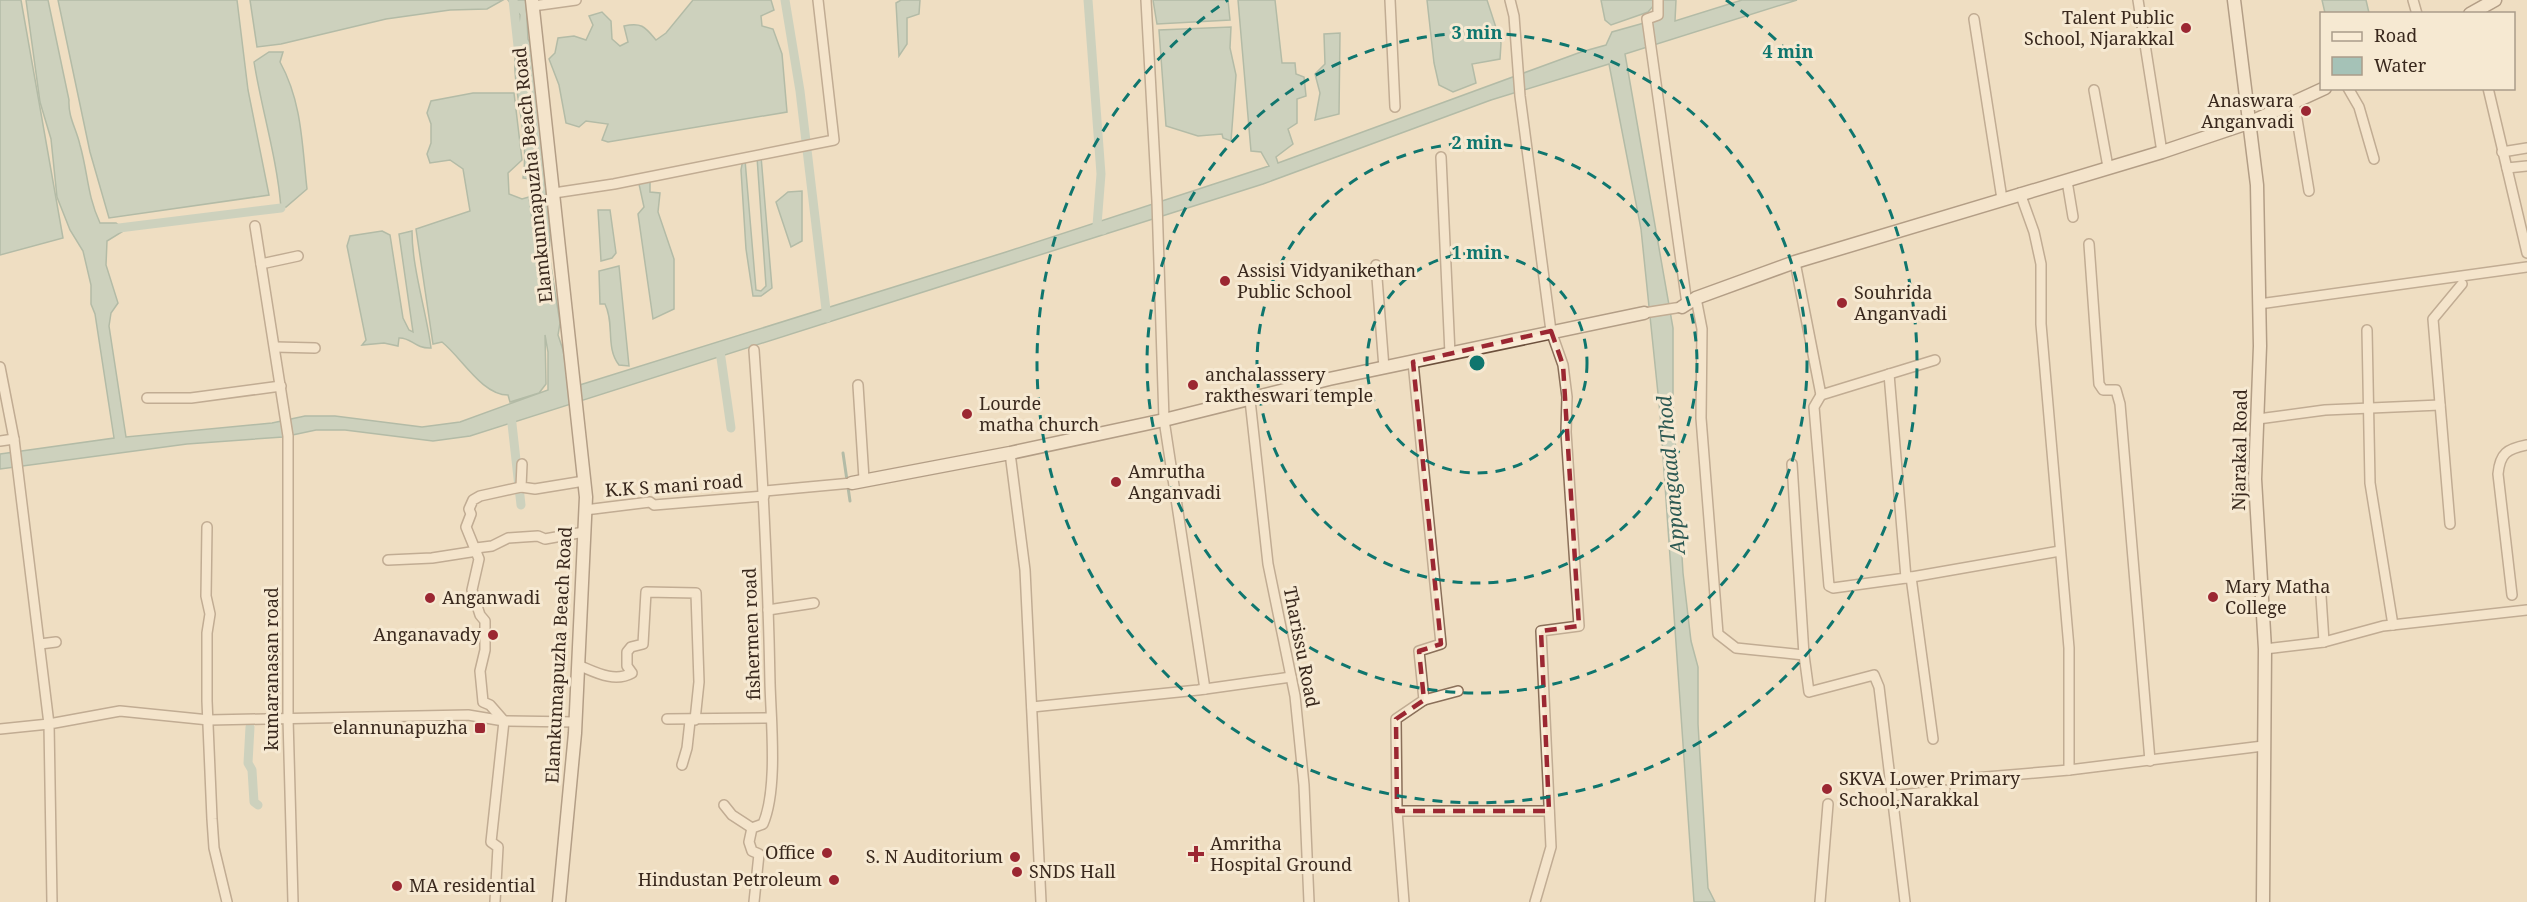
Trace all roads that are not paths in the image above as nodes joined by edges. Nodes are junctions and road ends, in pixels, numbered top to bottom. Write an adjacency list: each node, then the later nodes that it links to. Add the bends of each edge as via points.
1 (576, 0): 10 (street)
2 (818, 0): 30 (street, via 834,140 614,184)
3 (1146, 0): 67 (street)
4 (1390, 0): 18 (street)
5 (1510, 0): 49 (street)
6 (1658, 0): 45 (street, via 1658,15 1647,19)
7 (2138, 0): 21 (street)
8 (2234, 0): 19 (main road, Njarakal Road)
9 (2495, 0): 11 (main road)
10 (533, 3): 30 (main road, Elamkunnapuzha Beach Road)
11 (2472, 12)
12 (1974, 19): 32 (street)
13 (2094, 90): 25 (street)
14 (2320, 90): 17 (main road)
15 (2349, 90): 24 (street, via 2359,106)
16 (2487, 90): 22 (street)
17 (2294, 101): 19 (main road); 29 (street)
18 (1395, 107)
19 (2251, 122): 21 (main road); 46 (main road, Njarakal Road, via 2257,185)
20 (2527, 148): 22 (street)
21 (2162, 152): 25 (main road)
22 (2502, 152): 27 (street)
23 (1441, 157): 53 (street)
24 (2374, 159)
25 (2108, 166): 28 (main road)
26 (2527, 166): 27 (street)
27 (2507, 168): 34 (street)
28 (2067, 181): 31 (main road); 35 (street)
29 (2308, 191)
30 (554, 192): 74 (main road, Elamkunnapuzha Beach Road)
31 (2020, 192): 32 (main road); 83 (street, via 2041,264 2041,324)
32 (2002, 199): 40 (main road)
33 (2527, 202): 34 (street)
34 (2516, 204): 38 (street)
35 (2073, 217)
36 (255, 226): 41 (street)
37 (2089, 244): 114 (street, via 2099,384 2103,390 2116,390 2120,404)
38 (2527, 253)
39 (298, 256): 41 (street)
40 (1796, 262): 45 (main road); 61 (street)
41 (261, 264): 50 (street)
42 (1376, 265): 57 (street)
43 (2527, 267): 46 (street)
44 (2462, 284): 64 (street, via 2433,319)
45 (1689, 303): 47 (street); 96 (street, via 1702,329 1701,418 1718,634 1736,648)
46 (2259, 304): 66 (main road, Njarakal Road)
47 (1644, 313): 49 (main road)
48 (2367, 330): 65 (street)
49 (1551, 332): 53 (main road); 123 (street, via 1563,365 1567,397 1579,626 1541,631)
50 (275, 347): 51 (street); 60 (street)
51 (315, 348)
52 (754, 350): 77 (street, fishermen road)
53 (1450, 354): 55 (main road)
54 (1935, 360): 58 (street)
55 (1413, 362): 57 (main road); 101 (street, via 1441,644 1419,651)
56 (0, 367): 68 (street)
57 (1384, 368): 63 (main road)
58 (1889, 374): 61 (street); 85 (street)
59 (858, 385): 75 (street)
60 (281, 386): 62 (street, via 191,398); 103 (street, kumaranasan road, via 288,436)
61 (1821, 395): 85 (street, via 1814,406 1829,586)
62 (147, 398)
63 (1250, 400): 67 (main road); 98 (street, Tharissu Road, via 1268,564)
64 (2440, 405): 65 (street); 79 (street)
65 (2369, 408): 66 (street); 91 (street, via 2370,483)
66 (2258, 419): 95 (main road, Njarakal Road, via 2255,479)
67 (1164, 420): 71 (main road); 99 (street)
68 (14, 439): 69 (street); 94 (street)
69 (0, 441)
70 (2527, 445): 86 (street, via 2503,453 2498,474)
71 (1010, 453): 75 (main road); 102 (street, via 1025,570)
72 (522, 464): 76 (street)
73 (1792, 464): 96 (street)
74 (584, 481): 76 (street, via 535,489); 78 (main road, Elamkunnapuzha Beach Road)
75 (853, 482): 77 (street, K.K S mani road)
76 (519, 487): 82 (street, via 473,500 466,527)
77 (764, 494): 78 (street, K.K S mani road, via 687,504 650,502); 89 (street, fishermen road)
78 (585, 510): 81 (main road, Elamkunnapuzha Beach Road)
79 (2450, 524)
80 (207, 527): 105 (street)
81 (584, 532): 82 (street, via 546,539 508,538); 97 (main road, Elamkunnapuzha Beach Road)
82 (476, 549): 84 (street, via 432,558); 106 (street, via 479,559 472,590 485,621 486,638 480,671 483,702)
83 (2060, 551): 85 (street); 116 (street, via 2069,648)
84 (388, 560)
85 (1908, 577): 112 (street)
86 (2512, 595)
87 (2321, 596): 93 (street)
88 (814, 603): 89 (street)
89 (768, 610): 104 (street, fishermen road)
90 (2527, 610): 91 (street)
91 (2393, 625): 93 (street)
92 (56, 642): 94 (street)
93 (2324, 642): 95 (street)
94 (39, 644): 110 (street)
95 (2265, 649): 113 (main road, Njarakal Road)
96 (1804, 655): 119 (street, via 1809,692 1874,675 1879,687)
97 (578, 665): 108 (street, via 614,677 632,673 627,666 627,652 643,644 646,592 696,593 699,682); 109 (main road, Elamkunnapuzha Beach Road)
98 (1291, 677): 99 (street); 132 (street, Tharissu Road, via 1304,785)
99 (1205, 689): 102 (street)
100 (1458, 691): 101 (street)
101 (1424, 700): 122 (street, via 1396,719)
102 (1032, 707): 131 (street)
103 (288, 718): 105 (street); 106 (street, via 468,715); 127 (street, kumaranasan road)
104 (771, 718): 108 (street); 124 (street, fishermen road, via 768,812 763,824)
105 (209, 720): 110 (street, via 120,711); 126 (street, via 214,848)
106 (504, 720): 109 (street); 128 (street, via 491,842 498,847)
107 (667, 720): 108 (street)
108 (692, 720): 115 (street)
109 (576, 722): 129 (main road, Elamkunnapuzha Beach Road)
110 (49, 724): 111 (street); 125 (street)
111 (0, 729)
112 (1933, 739)
113 (2263, 746): 114 (street); 137 (main road, Njarakal Road)
114 (2150, 761): 116 (street)
115 (682, 765)
116 (2069, 770): 117 (street)
117 (1974, 778)
118 (1945, 790): 119 (street)
119 (1892, 796): 136 (street)
120 (1828, 804): 135 (street)
121 (724, 805): 124 (street)
122 (1397, 811): 123 (street); 133 (street)
123 (1549, 811): 134 (street, via 1551,847)
124 (752, 828): 130 (street, via 749,842 752,851 759,854)
125 (52, 902)
126 (227, 902)
127 (294, 902)
128 (495, 902)
129 (559, 902)
130 (754, 902)
131 (1041, 902)
132 (1309, 902)
133 (1404, 902)
134 (1535, 902)
135 (1820, 902)
136 (1905, 902)
137 (2263, 902)

